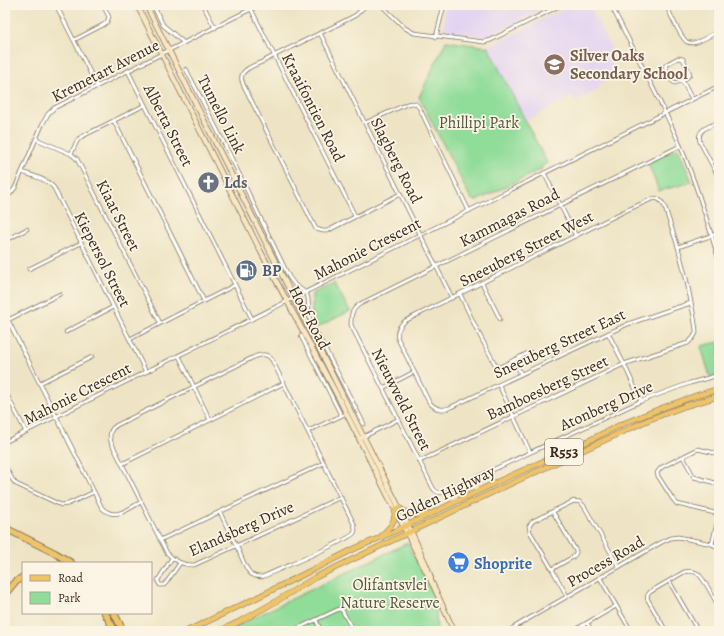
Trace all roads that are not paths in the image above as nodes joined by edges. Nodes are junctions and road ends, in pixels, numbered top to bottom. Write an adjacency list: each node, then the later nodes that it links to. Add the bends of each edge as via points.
1 (56, 5): 21 (street)
2 (103, 5): 21 (street, via 109,17 107,22)
3 (137, 5): 24 (main road, Hoof Road)
4 (146, 5): 23 (main road, Hoof Road)
5 (153, 5): 22 (street, via 162,25)
6 (203, 5): 17 (street)
7 (259, 5): 15 (street, Kremetart Avenue)
8 (366, 5): 19 (street, via 356,15)
9 (444, 5): 20 (street)
10 (561, 5): 20 (street, via 486,42)
11 (611, 5): 33 (street)
12 (666, 5): 18 (street, via 688,42 698,42)
13 (713, 5): 16 (street)
14 (382, 6): 20 (street, via 409,31)
15 (251, 9): 17 (street, Kremetart Avenue); 25 (street, Kraaifontien Road)
16 (719, 17)
17 (215, 28): 22 (street, Kremetart Avenue)
18 (719, 31)
19 (320, 33): 25 (street); 36 (street, Slagberg Road)
20 (436, 37)
21 (74, 40): 29 (street)
22 (184, 43): 23 (street, Kremetart Avenue)
23 (168, 51): 24 (street, Kremetart Avenue); 67 (main road, Hoof Road)
24 (161, 54): 27 (street, Kremetart Avenue); 69 (main road, Hoof Road)
25 (274, 55): 49 (street, Kraaifontien Road); 49 (street, via 247,70 241,79 244,88 315,228 326,231)
26 (186, 70): 63 (street, Tumello Link, via 289,277)
27 (128, 71): 29 (street, Kremetart Avenue); 32 (street, Alberta Street)
28 (682, 80): 28 (street, via 690,72 683,59 678,58 665,67 674,82); 31 (street)
29 (97, 86): 37 (street, Kremetart Avenue, via 51,110)
30 (719, 86): 31 (street, Mahonie Crescent)
31 (692, 99): 33 (street, Mahonie Crescent)
32 (145, 105): 34 (street); 62 (street, Alberta Street)
33 (665, 113): 38 (street); 43 (street, Mahonie Crescent)
34 (114, 121): 39 (street, via 81,137); 68 (street)
35 (719, 122): 41 (street, via 704,129 698,137)
36 (365, 124): 45 (street, Slagberg Road); 48 (street, via 407,104 415,103)
37 (36, 140): 39 (street); 42 (street, Kremetart Avenue)
38 (680, 146): 47 (street, Kammagas Road); 54 (street)
39 (71, 154): 77 (street, Kiaat Street, via 79,162)
40 (719, 166): 41 (street)
41 (714, 169): 44 (street)
42 (22, 172): 46 (street, Kremetart Avenue, via 15,188); 56 (street, Kiepersol Street, via 51,185)
43 (544, 173): 47 (street); 48 (street, Mahonie Crescent)
44 (719, 178)
45 (400, 194): 49 (street); 52 (street, Slagberg Road)
46 (5, 198)
47 (560, 205): 53 (street); 59 (street, Kammagas Road)
48 (469, 211): 52 (street, Mahonie Crescent)
49 (355, 216)
50 (27, 229): 55 (street)
51 (719, 233): 54 (street)
52 (421, 235): 59 (street, Slagberg Road); 63 (street, Mahonie Crescent)
53 (576, 236): 57 (street, Sneeuberg Street West, via 658,198 664,205); 61 (street, Sneeuberg Street West)
54 (712, 236): 57 (street); 58 (street)
55 (5, 241)
56 (81, 243): 60 (street); 71 (street, Kiepersol Street)
57 (678, 247): 70 (street)
58 (719, 261)
59 (437, 266): 66 (street, Slagberg Road); 72 (street, Kammagas Road, via 360,304)
60 (29, 268)
61 (482, 283): 65 (street, Sneeuberg Street West); 75 (street)
62 (235, 285): 68 (street); 74 (street, Alberta Street)
63 (306, 293): 67 (street, Mahonie Crescent); 105 (street, via 310,320)
64 (60, 294): 76 (street)
65 (460, 294): 66 (street, Sneeuberg Street West); 85 (street, via 496,367)
66 (452, 298): 88 (street, Sneeuberg Street West, via 405,321 399,327 398,339)
67 (293, 299): 69 (street, Mahonie Crescent); 100 (main road, Hoof Road)
68 (204, 301): 77 (street)
69 (287, 302): 74 (street, Mahonie Crescent); 100 (main road, Hoof Road)
70 (691, 303): 79 (street, Sneeuberg Street East); 86 (street, Bamboesberg Street, via 696,330 688,343)
71 (113, 307): 78 (street); 81 (street, Kiepersol Street)
72 (352, 312): 95 (street, Nieuwveld Street, via 351,325)
73 (5, 314): 76 (street)
74 (252, 319): 83 (street, Mahonie Crescent)
75 (500, 319)
76 (8, 320): 91 (street)
77 (160, 324): 81 (street)
78 (66, 332)
79 (608, 333): 86 (street); 89 (street, Sneeuberg Street East)
80 (301, 336): 100 (street)
81 (130, 339): 87 (street, Kiepersol Street)
82 (530, 352): 85 (street)
83 (178, 356): 87 (street, Mahonie Crescent); 94 (street)
84 (92, 358): 91 (street)
85 (514, 360): 89 (street)
86 (624, 364): 99 (street); 101 (street, Bamboesberg Street)
87 (146, 372): 102 (street, Mahonie Crescent)
88 (414, 372): 93 (street, Sneeuberg Street East, via 429,402 438,409 446,409); 95 (street)
89 (521, 374): 93 (street, Sneeuberg Street East)
90 (719, 375): 99 (street, Atonberg Drive)
91 (40, 383): 102 (street)
92 (284, 383): 94 (street, via 269,356 261,354); 103 (street); 106 (street)
93 (499, 385): 101 (street)
94 (193, 387): 103 (street); 115 (street, Elandsberg Drive, via 111,430 111,442)
95 (384, 388): 104 (street, Nieuwveld Street)
96 (719, 389): 125 (main road, Golden Highway / R553, via 622,424)
97 (5, 391): 107 (street)
98 (719, 396): 129 (main road, Golden Highway / R553, via 666,413 631,428)
99 (641, 400): 110 (street, Atonberg Drive)
100 (346, 413): 106 (street); 108 (main road, Hoof Road)
101 (514, 416): 110 (street); 113 (street, Bamboesberg Street)
102 (56, 417): 107 (street, Mahonie Crescent); 118 (street)
103 (210, 420): 115 (street)
104 (399, 420): 108 (street); 113 (street, Nieuwveld Street)
105 (364, 424)
106 (308, 431): 114 (street)
107 (26, 432): 109 (street, Mahonie Crescent)
108 (361, 438): 122 (main road, Hoof Road)
109 (5, 442)
110 (530, 452): 119 (street, Atonberg Drive)
111 (719, 454): 112 (street, via 699,449)
112 (683, 457): 117 (street, via 693,477); 126 (street, via 662,467 657,473 658,476 678,504)
113 (420, 461): 119 (street, Nieuwveld Street, via 433,488)
114 (324, 463): 120 (street); 123 (street)
115 (122, 464): 121 (street, Elandsberg Drive)
116 (5, 466): 118 (street, via 16,484 61,505)
117 (719, 484)
118 (94, 492): 121 (street, via 102,508 112,515)
119 (440, 492)
120 (341, 497): 133 (street, Elandsberg Drive); 133 (street, via 355,530 340,542 262,577 250,572)
121 (141, 502): 131 (street, Elandsberg Drive)
122 (397, 509): 125 (main road, via 409,514); 127 (main road, Hoof Road); 130 (main road, via 390,527)
123 (220, 512): 131 (street); 133 (street)
124 (553, 512): 138 (street, via 574,501 580,502); 139 (street, via 576,553); 139 (street, via 533,521 529,526)
125 (431, 513): 127 (main road, Golden Highway / R553)
126 (719, 515): 132 (street)
127 (406, 526): 129 (main road, Hoof Road); 130 (main road, Golden Highway / R553)
128 (5, 528): 136 (highway)
129 (409, 532): 156 (main road, Golden Highway / R553, via 316,577); 159 (main road, Hoof Road)
130 (378, 538): 155 (main road, Golden Highway / R553)
131 (160, 540): 135 (street, Elandsberg Drive)
132 (712, 544): 134 (street, Process Road); 138 (street, Process Road, via 678,537 671,538)
133 (236, 546): 137 (street, Elandsberg Drive, via 194,565)
134 (719, 548)
135 (172, 558): 137 (street, Elandsberg Drive); 137 (street, via 158,580 160,585 166,584)
136 (69, 562)
137 (180, 563)
138 (619, 567): 141 (street, Process Road)
139 (552, 569): 144 (street)
140 (22, 577): 143 (highway)
141 (600, 578): 144 (street, Process Road); 145 (street)
142 (669, 581): 146 (street, via 684,572 697,573); 164 (street, via 650,592 647,597); 165 (street)
143 (5, 594)
144 (567, 596): 152 (street, Process Road)
145 (616, 606): 150 (street); 163 (street)
146 (719, 608)
147 (106, 614): 153 (highway)
148 (114, 614): 154 (highway)
149 (316, 620): 151 (street, via 340,609); 157 (street); 158 (street)
150 (587, 623): 161 (street); 162 (street)
151 (351, 627)
152 (514, 629): 160 (street, Process Road)
153 (115, 631)
154 (123, 631)
155 (187, 631)
156 (220, 631)
157 (292, 631)
158 (321, 631)
159 (454, 631)
160 (509, 631)
161 (573, 631)
162 (592, 631)
163 (631, 631)
164 (666, 631)
165 (698, 631)

